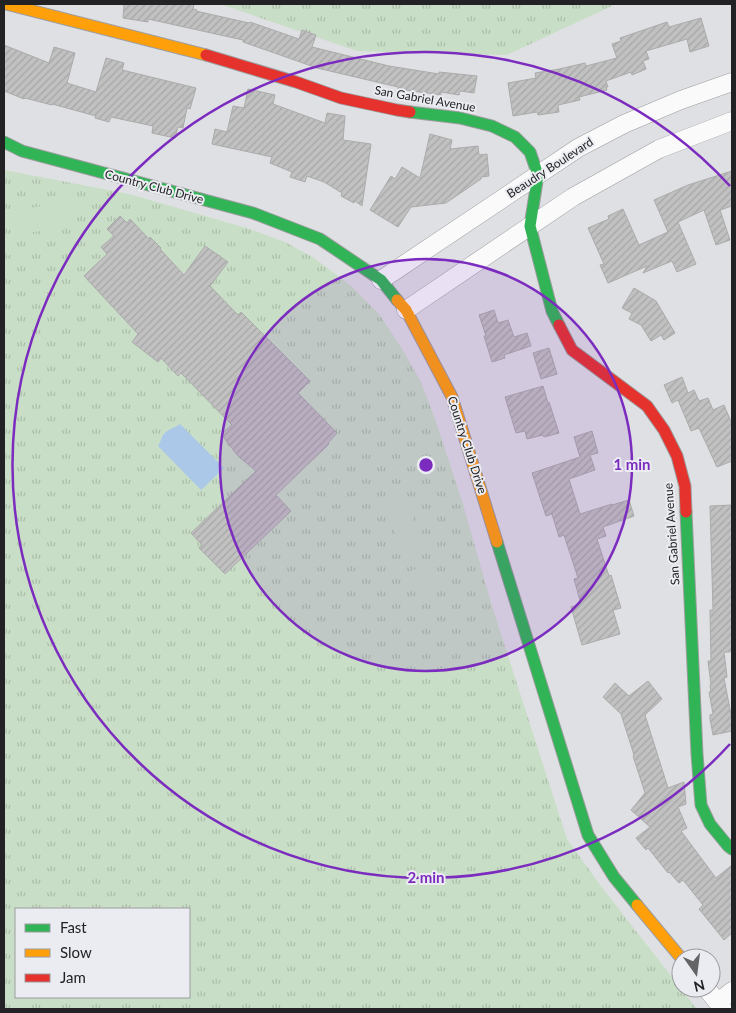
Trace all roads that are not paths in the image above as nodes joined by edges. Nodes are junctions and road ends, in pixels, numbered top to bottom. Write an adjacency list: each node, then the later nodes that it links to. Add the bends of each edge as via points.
1 (6, 4): 5 (street, San Gabriel Avenue, via 195,52 341,98 492,126 514,137 530,152)
2 (732, 82): 5 (street, Beaudry Boulevard, via 624,124 578,148)
3 (732, 121): 6 (street, via 659,149 573,197)
4 (4, 142): 7 (street, Country Club Drive, via 22,151 253,213 320,239)
5 (538, 175): 6 (street, San Gabriel Avenue); 7 (street, Beaudry Boulevard)
6 (530, 226): 8 (street); 9 (street, San Gabriel Avenue, via 552,311 572,350 647,406 677,456 684,486 701,805 710,824)
7 (381, 280): 8 (street, Country Club Drive)
8 (406, 310): 10 (street, Country Club Drive, via 452,397 588,835 614,877)
9 (732, 849)
10 (673, 948)
11 (732, 991): 12 (street)
12 (720, 1006)

